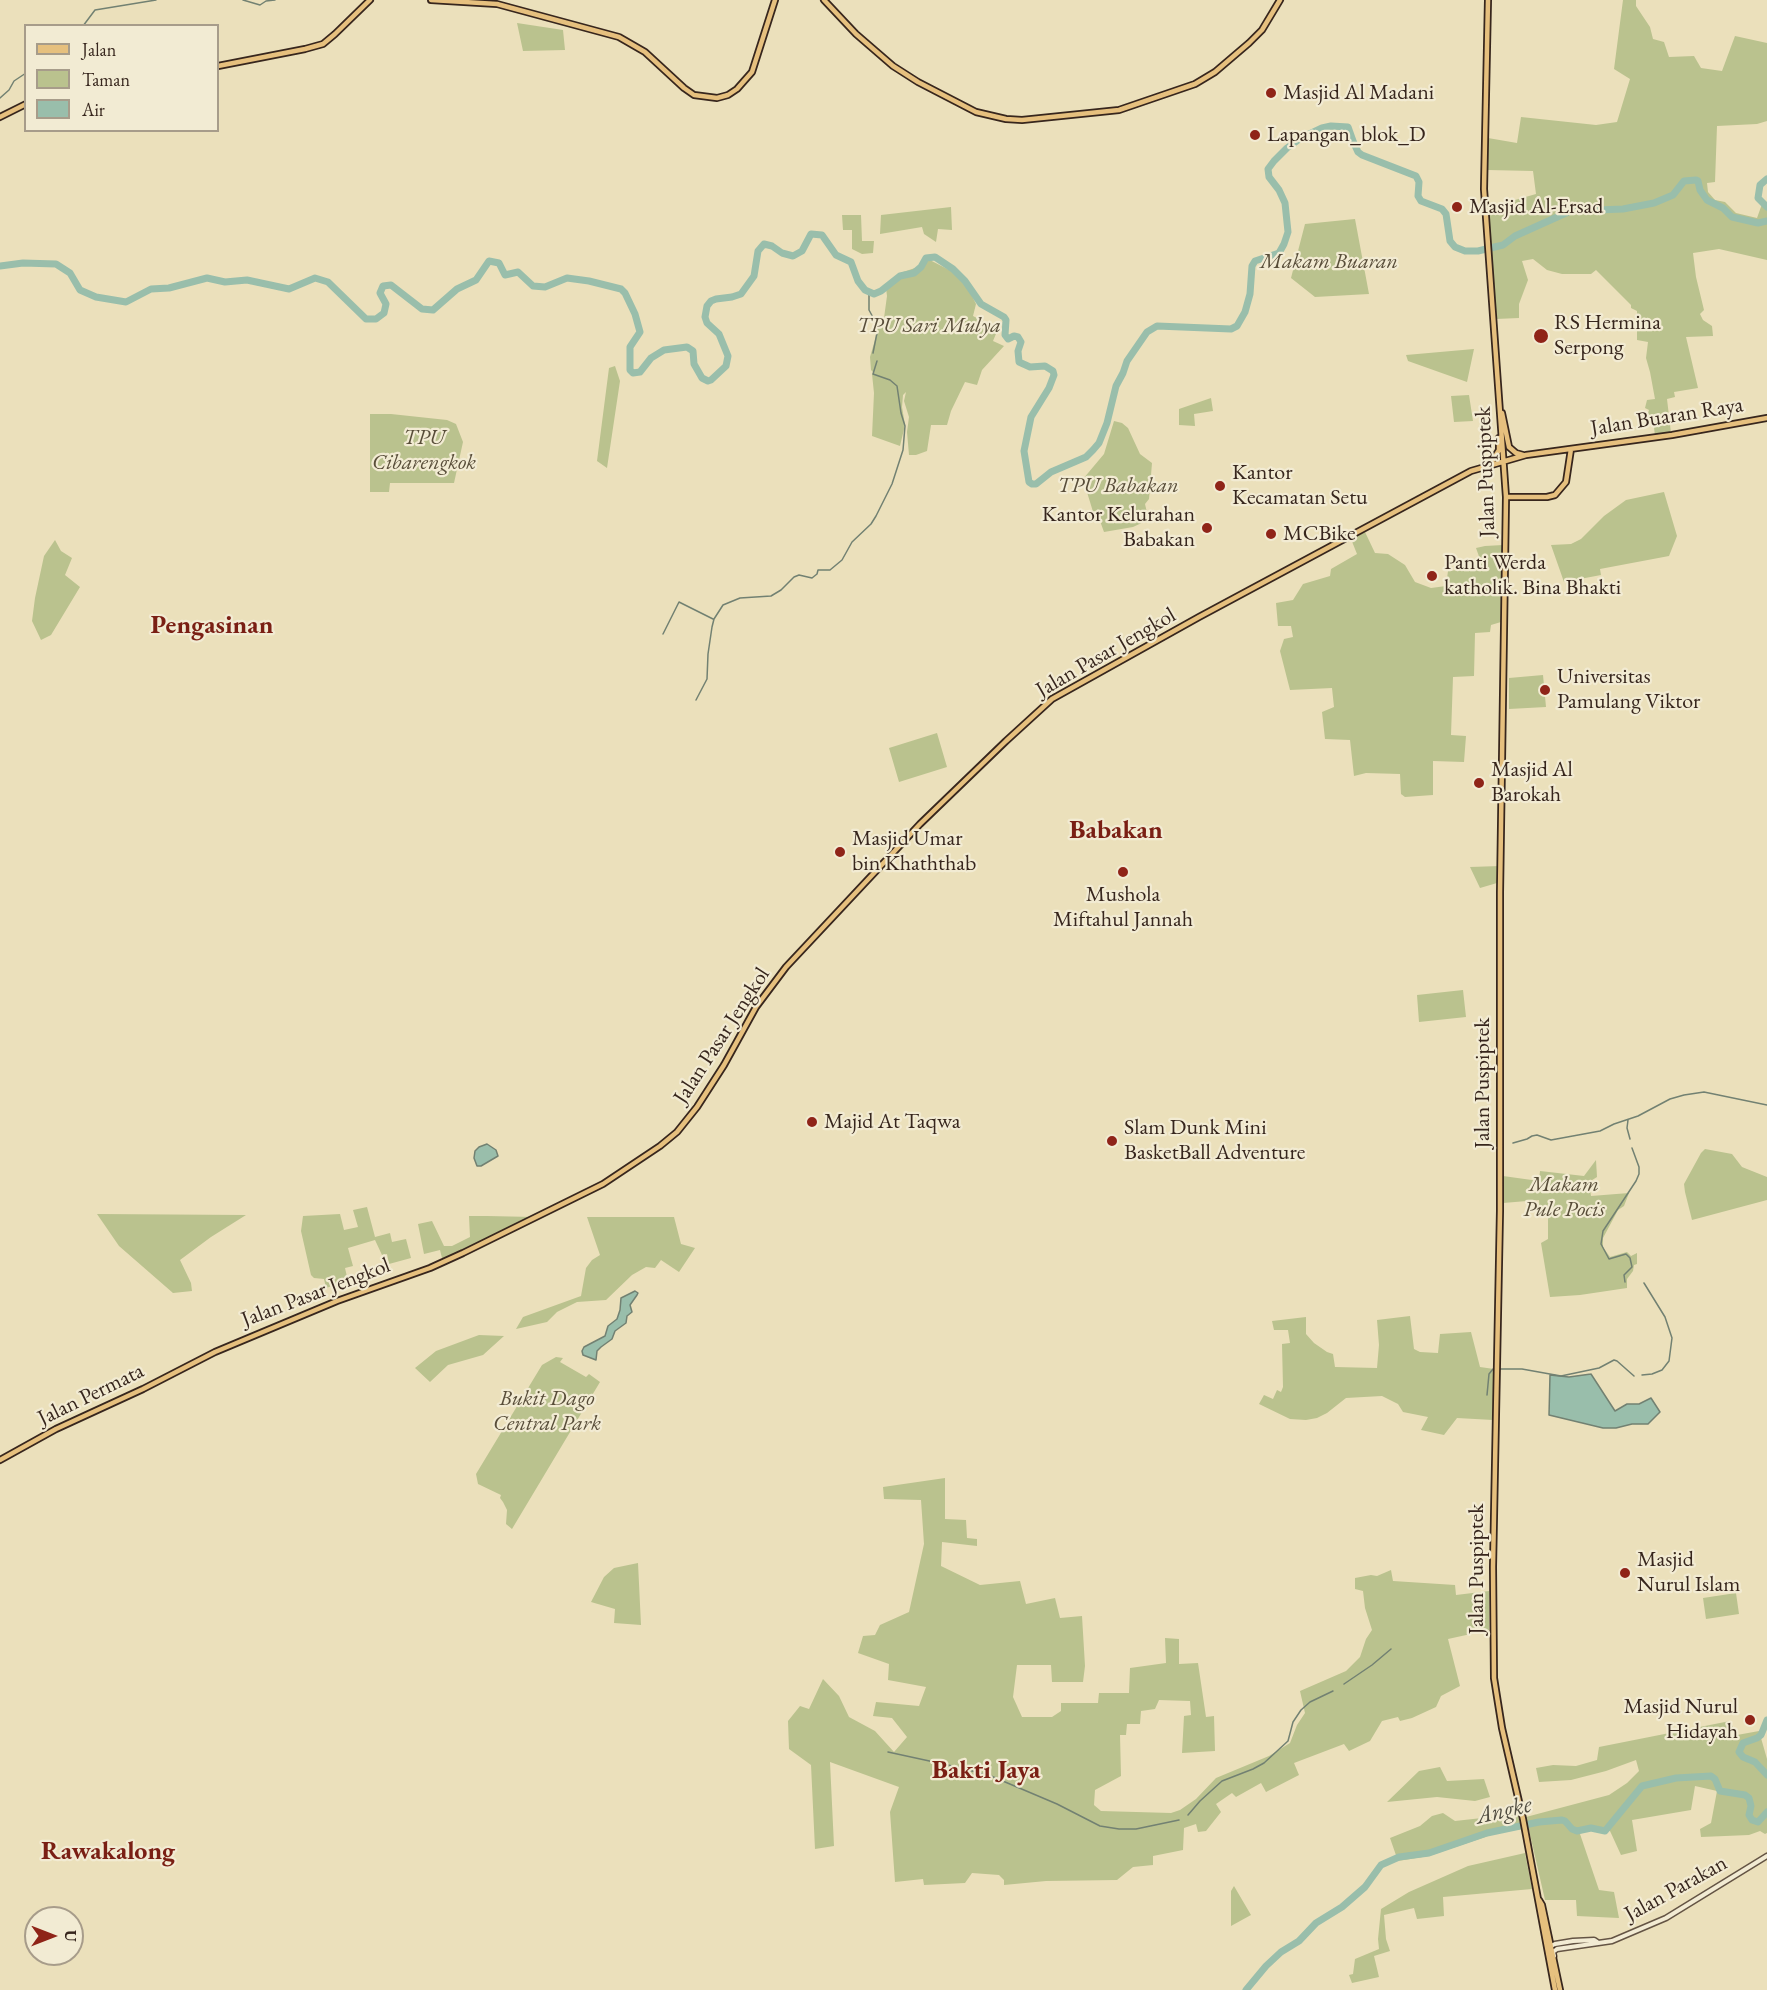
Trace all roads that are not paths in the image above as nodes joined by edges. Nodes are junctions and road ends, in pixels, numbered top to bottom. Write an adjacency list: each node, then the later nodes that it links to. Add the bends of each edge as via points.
1 (370, 0): 7 (main road, via 323,44)
2 (430, 0): 3 (main road, via 497,4 619,37 645,52 694,95 717,98 737,89 752,72)
3 (775, 0)
4 (824, 0): 5 (main road, via 856,34 918,82 976,112 1022,120 1119,110 1195,84 1249,43)
5 (1280, 0)
6 (1488, 0): 10 (main road, Jalan Puspiptek, via 1485,189)
7 (219, 66)
8 (24, 105): 9 (main road)
9 (0, 117)
10 (1499, 393): 12 (main road, Jalan Puspiptek); 15 (main road, via 1509,447)
11 (1767, 418): 13 (main road, Jalan Buaran Raya)
12 (1500, 423): 17 (main road, Jalan Puspiptek); 18 (main road, via 1499,450)
13 (1571, 449): 14 (main road, Jalan Buaran Raya); 16 (main road, Jalan Buaran Raya)
14 (1564, 450): 15 (main road, Jalan Buaran Raya); 16 (main road)
15 (1526, 455): 17 (main road, Jalan Buaran Raya)
16 (1569, 456): 19 (main road, Jalan Buaran Raya, via 1566,482 1555,495)
17 (1504, 461): 18 (main road, Jalan Pasar Jengkol); 19 (main road, Jalan Puspiptek)
18 (1486, 466): 20 (main road, Jalan Pasar Jengkol, via 1451,481 1199,617 1047,703 920,824 806,945 756,1007 687,1120 626,1170 430,1268 353,1294)
19 (1506, 497): 24 (main road, Jalan Puspiptek, via 1493,1650 1495,1689)
20 (197, 1361): 21 (main road, Jalan Permata)
21 (0, 1460)
22 (1767, 1856): 23 (street, Jalan Parakan, via 1666,1918 1616,1940)
23 (1598, 1942): 24 (street, Jalan Parakan, via 1573,1941); 25 (street, Jalan Parakan, via 1555,1950)
24 (1548, 1948): 25 (main road); 26 (main road)
25 (1554, 1965): 27 (main road)
26 (1555, 1990)
27 (1560, 1990)

